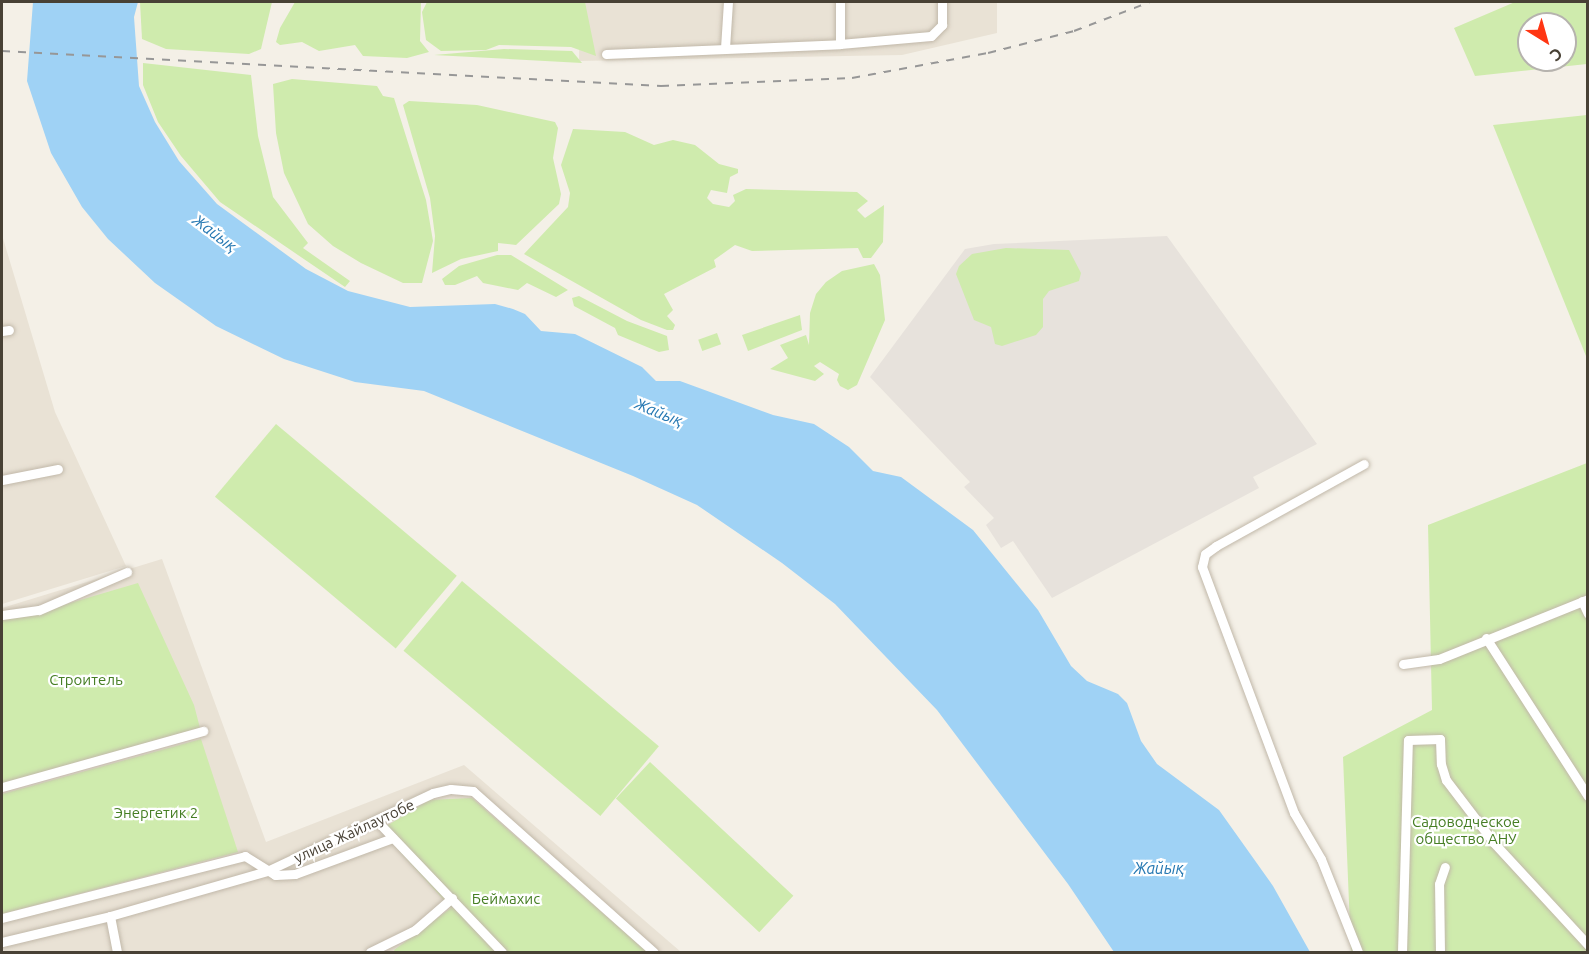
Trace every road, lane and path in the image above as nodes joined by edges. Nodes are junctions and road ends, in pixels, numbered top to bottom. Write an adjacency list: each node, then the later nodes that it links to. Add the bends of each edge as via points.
1 (728, 2): 5 (street)
2 (840, 2): 4 (street)
3 (942, 2): 4 (street, via 942,25 932,36)
4 (840, 44): 5 (street)
5 (725, 48): 6 (street)
6 (606, 54)
7 (1364, 464): 32 (street, via 1216,546 1205,555 1202,567 1294,813 1321,859)
8 (58, 469): 9 (street)
9 (2, 480)
10 (127, 572): 13 (street, via 39,610)
11 (1585, 600): 12 (street); 14 (street)
12 (1587, 614)
13 (2, 615)
14 (1486, 638): 15 (street, via 1438,659); 18 (street)
15 (1403, 664)
16 (203, 732): 17 (street)
17 (2, 788)
18 (1587, 796)
19 (378, 822): 20 (street); 22 (street, улица Жайлаутобе); 31 (street, улица Жайлаутобе, via 433,793 451,789 473,791)
20 (393, 838): 22 (street, via 295,874 275,875); 23 (street)
21 (1445, 867): 34 (street, via 1439,884)
22 (267, 871): 24 (street, улица Жайлаутобе); 25 (street, via 245,856)
23 (452, 898): 29 (street, via 415,930); 30 (street)
24 (110, 916): 26 (street, улица Жайлаутобе); 28 (street)
25 (2, 918)
26 (2, 942)
27 (1587, 945): 33 (street, via 1494,843 1446,780 1440,739 1408,740)
28 (117, 952)
29 (370, 952)
30 (502, 952)
31 (654, 952)
32 (1358, 952)
33 (1402, 952)
34 (1440, 952)

